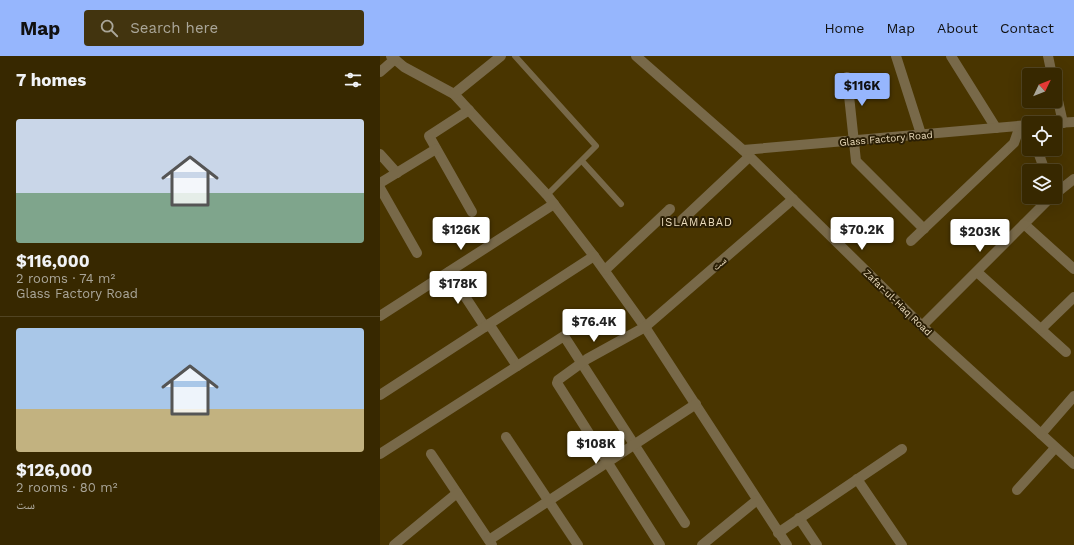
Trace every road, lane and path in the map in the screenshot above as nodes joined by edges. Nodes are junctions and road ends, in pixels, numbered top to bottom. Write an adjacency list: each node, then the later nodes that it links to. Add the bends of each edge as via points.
1 (501, 56): 11 (street)
2 (515, 56): 23 (lane, via 596,146)
3 (636, 56): 21 (street, Zafar-ul-Haq Road)
4 (896, 56): 18 (street)
5 (951, 56): 16 (street)
6 (1048, 56): 8 (street)
7 (393, 58): 9 (street); 11 (street, via 404,67)
8 (1051, 68)
9 (380, 72)
10 (847, 77): 19 (street)
11 (454, 94): 12 (street)
12 (469, 110): 20 (street, via 428,136); 29 (street)
13 (1074, 122): 14 (street)
14 (1062, 123)
15 (1022, 125): 16 (street, Glass Factory Road)
16 (996, 128): 18 (street, Glass Factory Road)
17 (1022, 132): 38 (street, via 1014,143)
18 (921, 134): 19 (street, Glass Factory Road)
19 (854, 140): 21 (street, Glass Factory Road); 38 (street, via 856,161)
20 (436, 149): 24 (street); 35 (street)
21 (746, 153): 30 (street, Zafar-ul-Haq Road); 36 (street)
22 (380, 154): 24 (street)
23 (582, 160): 29 (lane); 32 (lane)
24 (396, 173): 26 (street)
25 (1073, 181): 28 (street)
26 (380, 183)
27 (380, 188): 40 (street)
28 (1062, 189)
29 (547, 195): 31 (street)
30 (793, 199): 49 (street, Zafar-ul-Haq Road); 50 (street, ست)
31 (554, 204): 41 (street); 44 (street)
32 (621, 204)
33 (1044, 204): 37 (street)
34 (670, 209): 43 (street)
35 (472, 212)
36 (682, 220)
37 (1024, 224): 42 (street); 45 (street)
38 (924, 229): 39 (street)
39 (911, 241)
40 (417, 253)
41 (594, 256): 43 (street); 48 (street)
42 (1074, 269)
43 (605, 270): 50 (street)
44 (449, 272): 47 (street); 48 (street)
45 (976, 272): 49 (street); 51 (street)
46 (1074, 296): 51 (street)
47 (380, 316)
48 (487, 325): 54 (street); 55 (street)
49 (922, 326): 58 (street, Zafar-ul-Haq Road)
50 (645, 327): 53 (street, ست); 57 (street)
51 (1041, 329): 52 (street)
52 (1066, 352)
53 (582, 363): 54 (street, via 564,336); 60 (street); 65 (street, ست, via 562,376 557,383)
54 (516, 366): 63 (street)
55 (380, 395)
56 (1074, 396): 58 (street)
57 (696, 404): 60 (street); 70 (street)
58 (1041, 434): 61 (street, Zafar-ul-Haq Road)
59 (506, 437): 71 (street)
60 (635, 444): 65 (street); 73 (street)
61 (1055, 448): 66 (street, Zafar-ul-Haq Road); 68 (street)
62 (902, 449): 67 (street)
63 (380, 454)
64 (431, 454): 69 (street)
65 (607, 462): 71 (street); 78 (street)
66 (1074, 464)
67 (858, 479): 72 (street); 82 (street)
68 (1017, 490)
69 (457, 493): 75 (street); 76 (street)
70 (757, 500): 74 (street); 79 (street)
71 (548, 501): 76 (street); 77 (street)
72 (799, 518): 74 (street); 81 (street)
73 (685, 523)
74 (778, 532): 80 (street)
75 (399, 543)
76 (490, 543)
77 (578, 545)
78 (660, 545)
79 (702, 545)
80 (787, 545)
81 (817, 545)
82 (902, 545)

